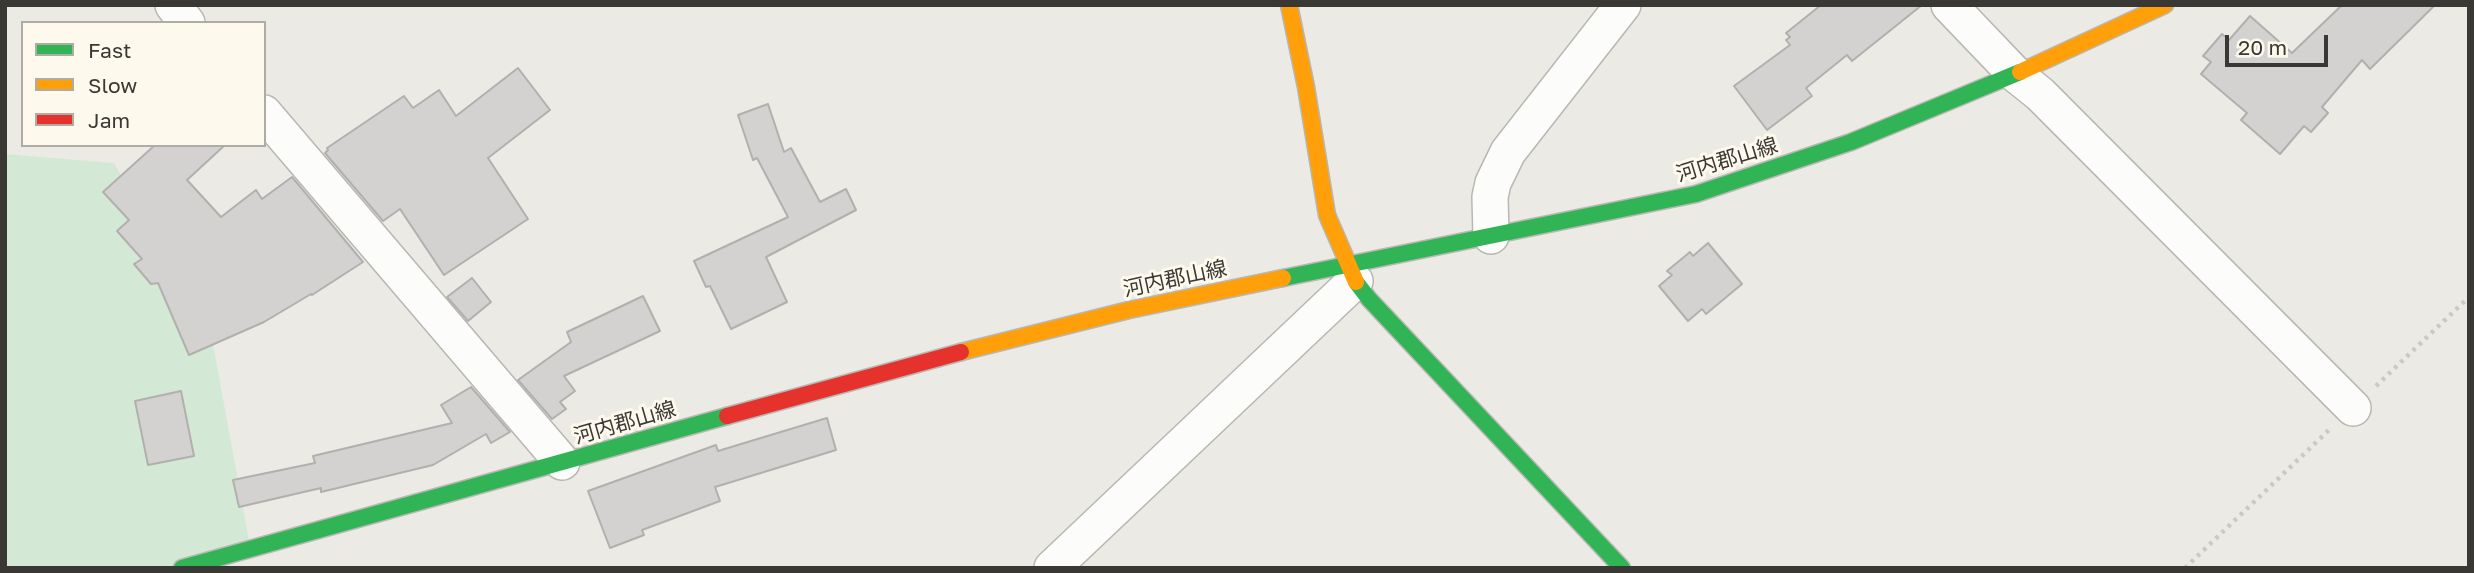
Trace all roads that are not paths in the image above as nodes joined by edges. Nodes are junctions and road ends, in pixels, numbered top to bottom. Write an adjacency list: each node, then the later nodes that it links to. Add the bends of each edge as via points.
1 (173, 5): 6 (street)
2 (1289, 5): 10 (main road, via 1327,215)
3 (1623, 5): 9 (street, via 1508,152 1490,197)
4 (1949, 5): 7 (street)
5 (2165, 5): 7 (main road, 河内郡山線)
6 (185, 21)
7 (2014, 74): 9 (main road, 河内郡山線, via 1850,142 1696,194); 11 (street, via 2040,94)
8 (266, 115): 12 (street)
9 (1492, 236): 10 (main road, 河内郡山線)
10 (1352, 273): 12 (main road, 河内郡山線, via 1129,310 901,367); 14 (street); 15 (main road, via 1385,317)
11 (2353, 408)
12 (562, 462): 13 (main road, 河内郡山線)
13 (182, 568)
14 (1052, 568)
15 (1622, 568)

